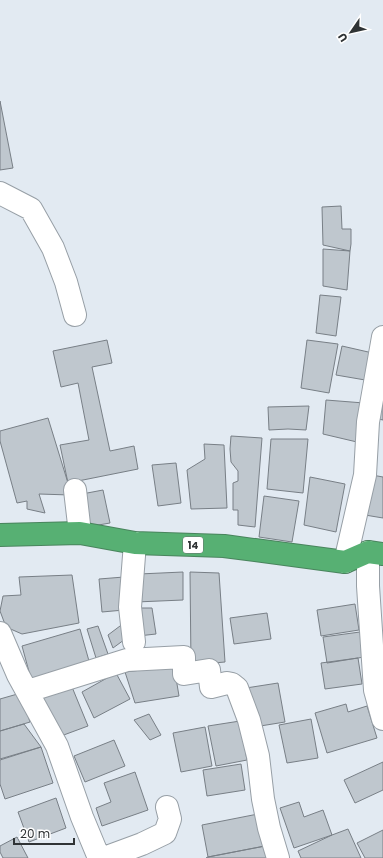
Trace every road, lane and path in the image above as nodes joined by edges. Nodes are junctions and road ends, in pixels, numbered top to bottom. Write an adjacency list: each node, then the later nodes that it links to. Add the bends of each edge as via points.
1 (0, 193): 2 (street, via 31,209 53,248)
2 (75, 315)
3 (383, 337): 4 (street)
4 (376, 423): 10 (street)
5 (75, 490): 6 (street)
6 (80, 533): 7 (highway, 14); 8 (highway, 14)
7 (0, 535)
8 (135, 543): 10 (highway, 14, via 224,546); 12 (street, via 130,607)
9 (376, 553): 10 (highway); 14 (street, via 368,586 375,690)
10 (345, 562)
11 (0, 633): 13 (street, via 18,675)
12 (134, 642)
13 (28, 691): 16 (street, via 57,746); 18 (street, via 127,660 184,657 184,674 209,670 211,687 232,684 237,688 258,756 263,799)
14 (383, 719)
15 (167, 807): 17 (street, via 170,819 165,833)
16 (99, 858)
17 (104, 858)
18 (278, 858)

